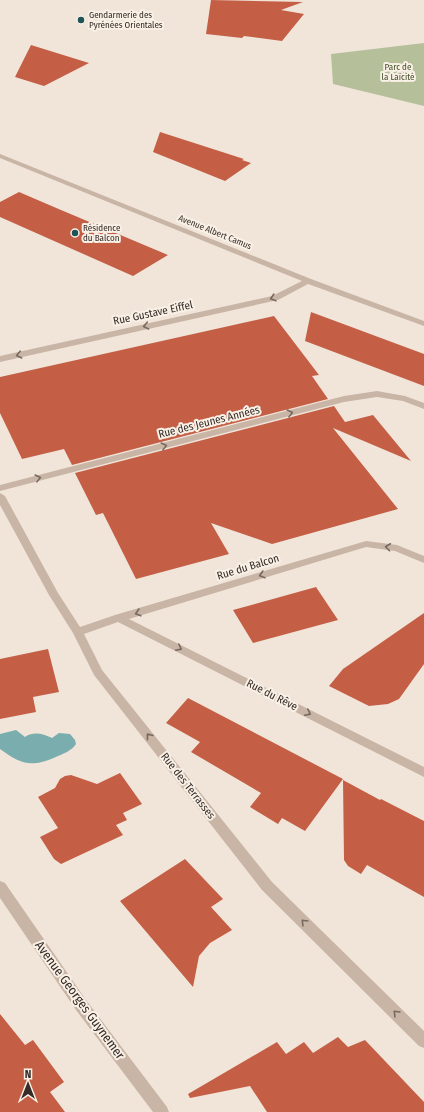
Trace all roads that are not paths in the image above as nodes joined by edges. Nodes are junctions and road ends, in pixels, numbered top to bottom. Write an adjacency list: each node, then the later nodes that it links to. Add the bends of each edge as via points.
1 (0, 156): 3 (street, Avenue Albert Camus)
2 (0, 162): 3 (street)
3 (29, 167): 4 (street, Avenue Albert Camus)
4 (308, 281): 5 (street, Avenue Albert Camus); 6 (street, Rue Gustave Eiffel, one-way to 6, via 276,298)
5 (424, 324)
6 (0, 359)
7 (424, 406): 8 (street, Rue des Jeunes Années, one-way to 7, via 344,399 378,394)
8 (0, 488)
9 (0, 496): 12 (street, Rue des Terrasses, via 54,595)
10 (424, 560): 11 (street, Rue du Balcon, one-way to 11, via 397,548 366,544)
11 (119, 618): 12 (street, Rue du Balcon); 13 (street, Rue du Rêve, one-way to 13)
12 (78, 632): 15 (street, Rue des Terrasses, one-way to 12, via 267,886 98,672)
13 (424, 772)
14 (0, 887): 16 (street, Avenue Georges Guynemer, via 81,1006)
15 (424, 1041)
16 (162, 1112)

